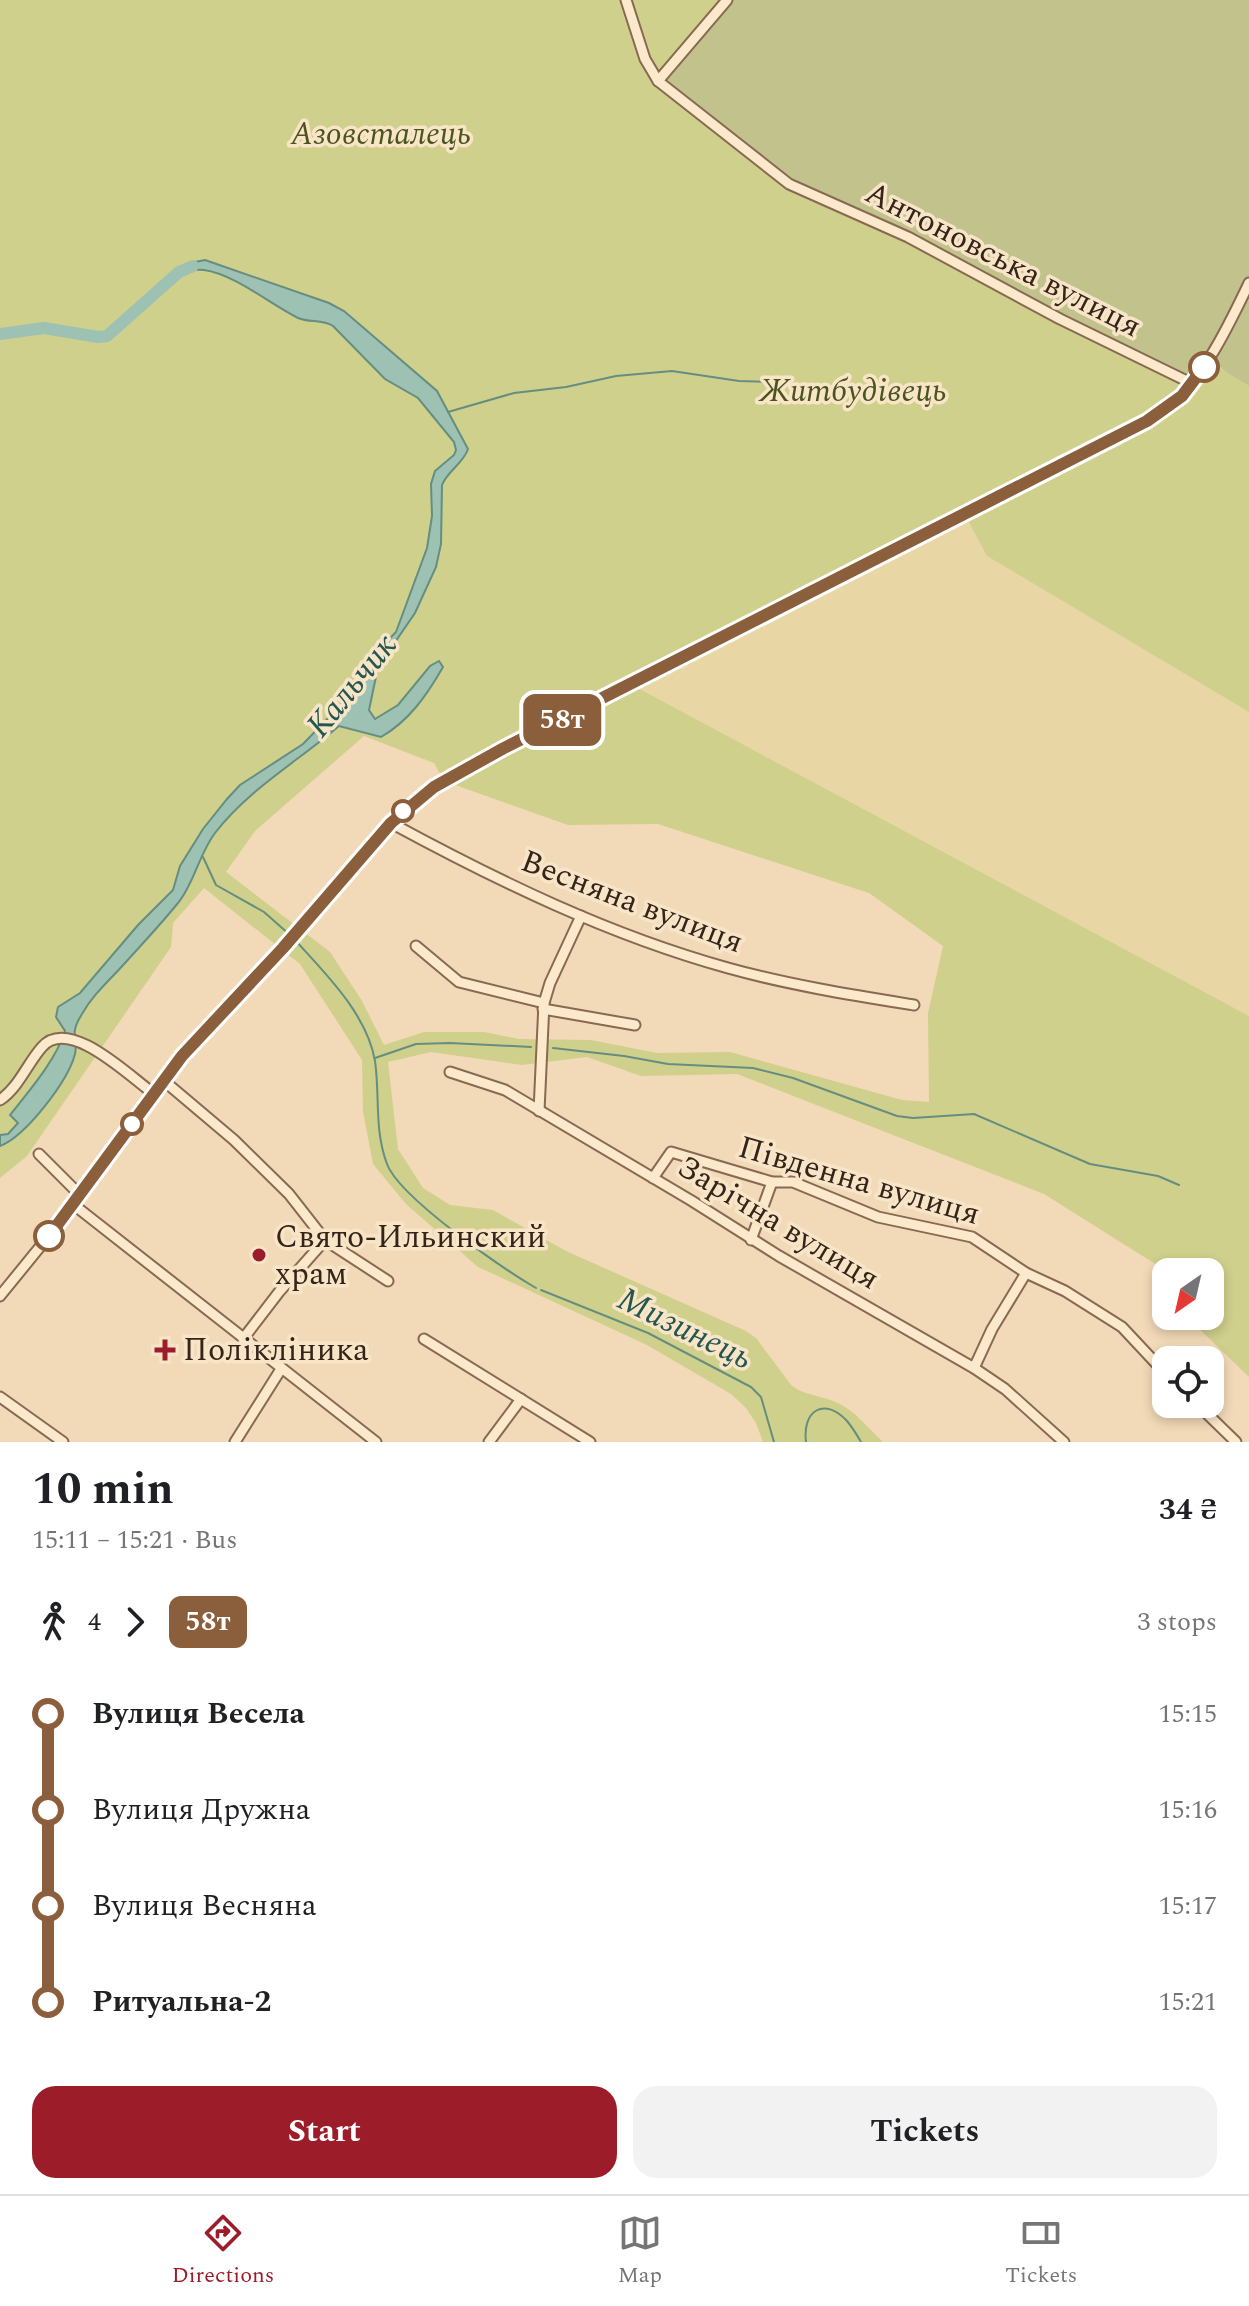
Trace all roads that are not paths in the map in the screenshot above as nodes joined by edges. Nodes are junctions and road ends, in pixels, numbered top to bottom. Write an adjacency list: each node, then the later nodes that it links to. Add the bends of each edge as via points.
1 (626, 0): 3 (street, via 645,59)
2 (727, 0): 3 (street)
3 (658, 81): 5 (street, Антоновська вулиця, via 789,184 908,237)
4 (1249, 283): 5 (street)
5 (1193, 384): 6 (street, via 1147,421 444,781)
6 (391, 823): 7 (street, Весняна вулиця); 13 (street)
7 (581, 916): 9 (street, Весняна вулиця, via 728,968); 10 (street)
8 (416, 946): 10 (street, via 459,982)
9 (914, 1005)
10 (544, 1006): 11 (street); 16 (street)
11 (635, 1025)
12 (450, 1072): 16 (street, Зарічна вулиця, via 505,1090)
13 (163, 1080): 14 (street); 22 (street, via 262,1167)
14 (153, 1093): 15 (street, via 81,1040 59,1037 43,1045); 20 (street)
15 (0, 1100)
16 (539, 1111): 18 (street, Зарічна вулиця)
17 (39, 1154): 20 (street)
18 (653, 1178): 19 (street, Південна вулиця, via 671,1152); 23 (street, Зарічна вулиця)
19 (772, 1182): 23 (street); 24 (street, Південна вулиця, via 793,1182 868,1214 972,1237)
20 (81, 1196): 21 (street)
21 (74, 1205): 26 (street); 27 (street)
22 (325, 1240): 25 (street); 27 (street)
23 (751, 1240): 30 (street, Зарічна вулиця)
24 (1026, 1273): 29 (street, Південна вулиця, via 1122,1327); 30 (street)
25 (388, 1281)
26 (0, 1296)
27 (243, 1339): 31 (street)
28 (424, 1339): 33 (street)
29 (1152, 1359)
30 (974, 1368): 41 (street, Зарічна вулиця)
31 (281, 1369): 37 (street); 38 (street)
32 (0, 1397): 36 (street)
33 (521, 1399): 39 (street); 40 (street)
34 (1210, 1418): 35 (street)
35 (1231, 1440)
36 (63, 1442)
37 (235, 1442)
38 (376, 1442)
39 (489, 1442)
40 (590, 1442)
41 (1064, 1442)

